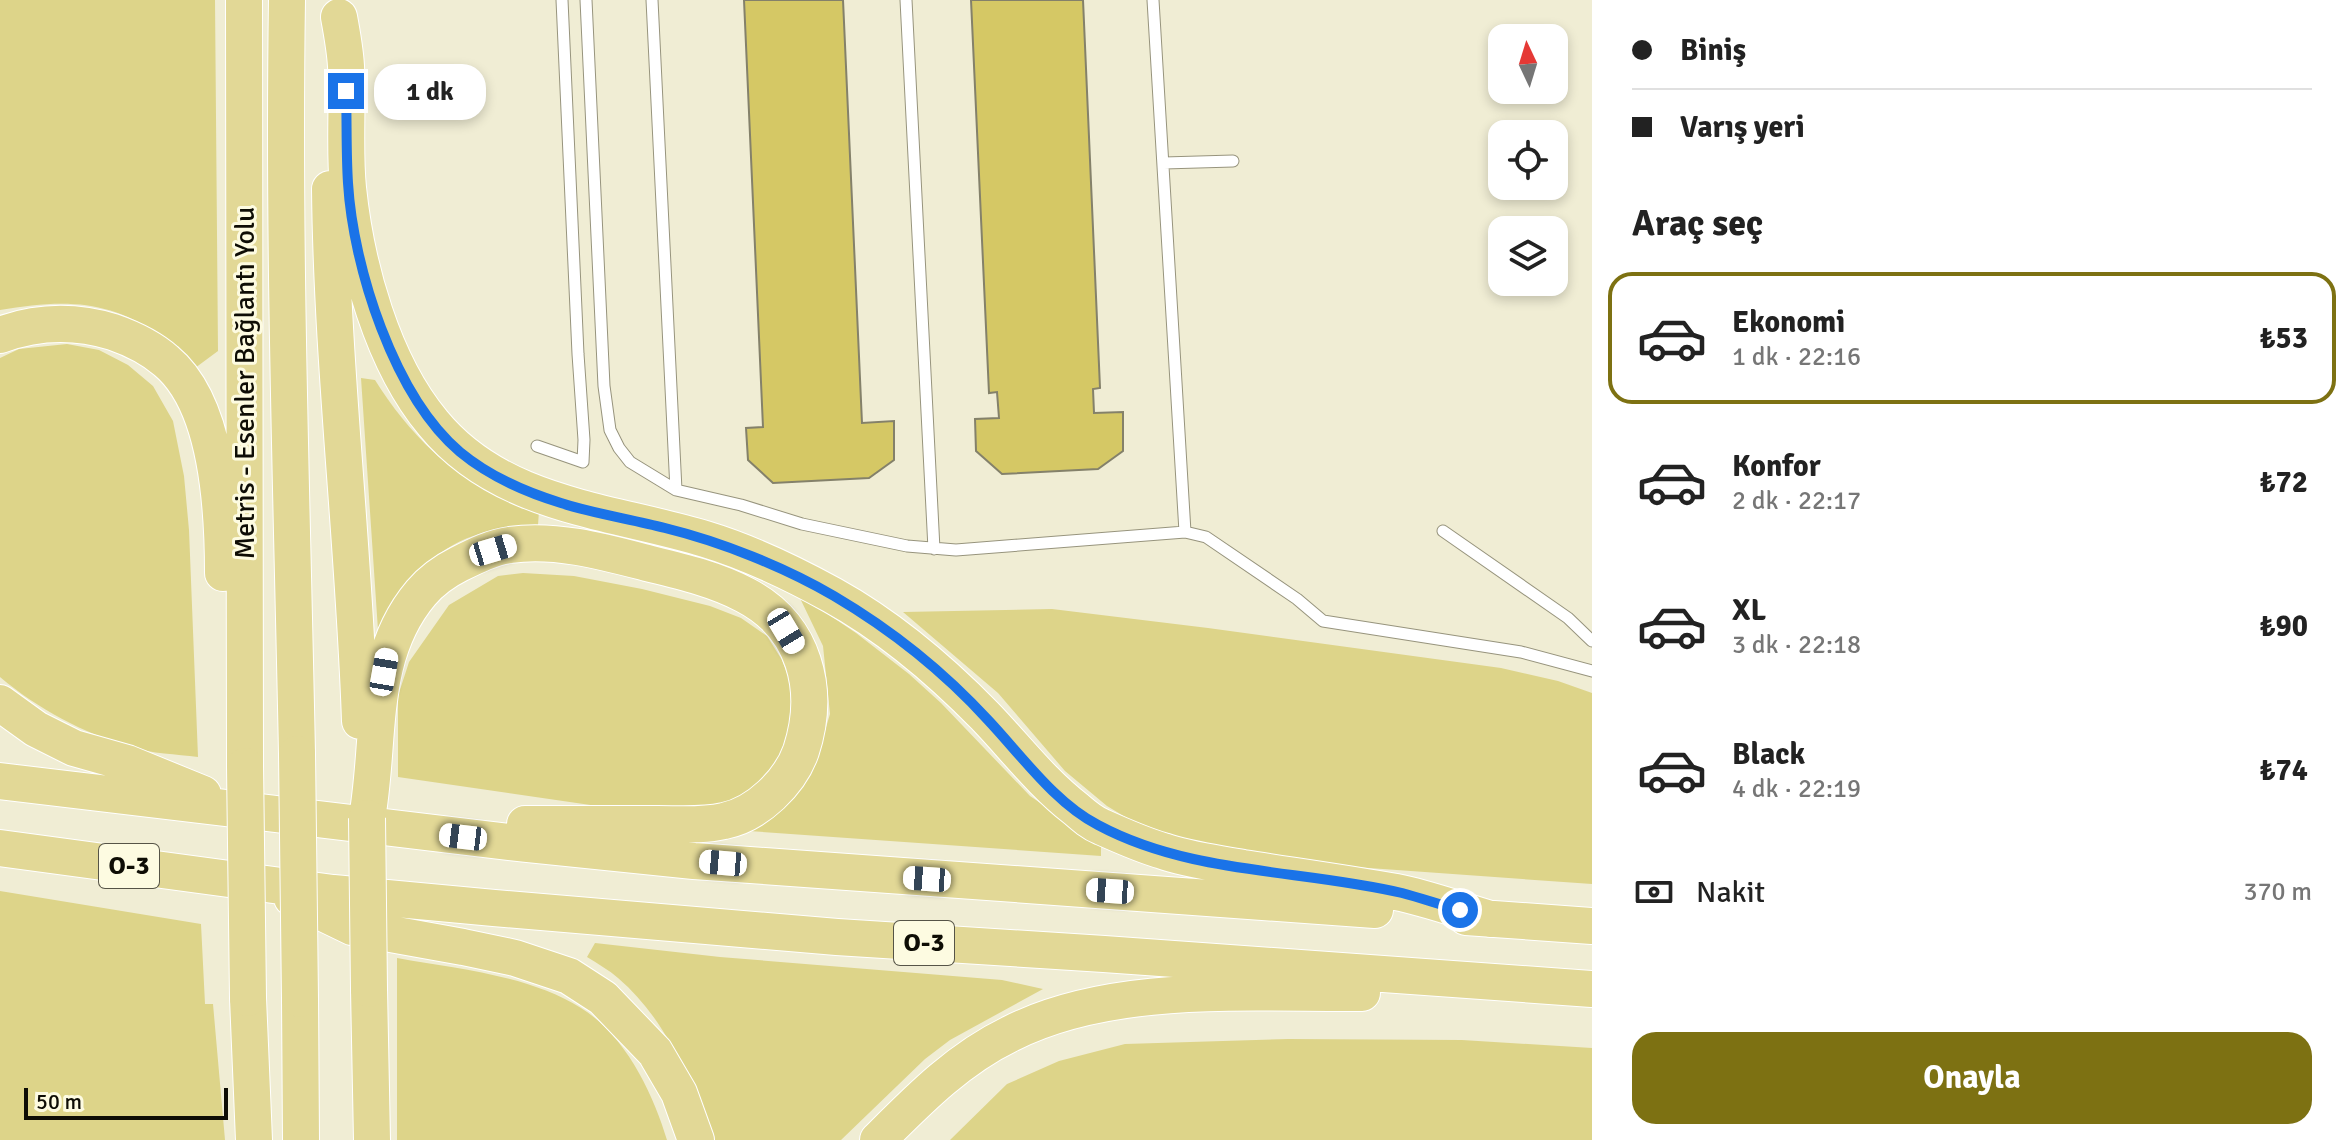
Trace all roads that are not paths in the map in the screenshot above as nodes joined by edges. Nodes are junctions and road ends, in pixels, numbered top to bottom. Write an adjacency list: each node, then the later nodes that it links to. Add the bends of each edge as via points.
1 (244, 0): 20 (highway, Metris - Esenler Bağlantı Yolu)
2 (287, 0): 32 (highway, Metris - Esenler Bağlantı Yolu, bridge)
3 (562, 0): 12 (lane, via 583,462)
4 (586, 0): 13 (lane, via 610,430 630,462)
5 (652, 0): 13 (lane)
6 (906, 0): 16 (lane)
7 (1153, 0): 10 (lane)
8 (340, 9): 23 (highway, via 330,111 333,322); 27 (highway, via 348,186 373,305 413,393 458,450 520,489 564,505 710,540 831,595 919,655 987,718 1058,796 1096,825 1166,853 1401,893)
9 (1233, 161): 10 (lane)
10 (1164, 163): 15 (lane)
11 (0, 335): 20 (highway, via 61,322 101,328 137,340 185,382 200,411 217,485 225,657)
12 (537, 446)
13 (676, 490): 16 (lane, via 840,534)
14 (1443, 531): 17 (lane, via 1568,618)
15 (1185, 532): 16 (lane); 18 (lane, via 1206,537 1323,621 1521,652)
16 (934, 549)
17 (1592, 641)
18 (1592, 671)
19 (0, 703): 22 (highway, via 74,748)
20 (245, 766): 31 (highway, bridge)
21 (0, 781): 22 (highway, O-3)
22 (242, 809): 24 (highway, O-3)
23 (367, 818): 24 (highway, via 387,653 422,591 445,571 477,555 509,545 543,544 624,557 724,586 767,609 786,631 809,675 807,731 798,759 783,785 767,799 725,821 508,824); 33 (highway, bridge)
24 (431, 833): 27 (highway, O-3, via 741,865)
25 (0, 848): 26 (highway, O-3)
26 (258, 882): 29 (highway, O-3, via 821,936); 34 (highway, via 352,927 489,952 569,976 603,998 655,1052 679,1093)
27 (1490, 919): 28 (highway, O-3)
28 (1592, 926)
29 (1592, 990): 30 (highway, via 1133,998 1081,1008 1009,1034 955,1067)
30 (926, 1093): 35 (highway); 36 (highway)
31 (254, 1140)
32 (301, 1140)
33 (372, 1140)
34 (696, 1140)
35 (878, 1140)
36 (899, 1140)

